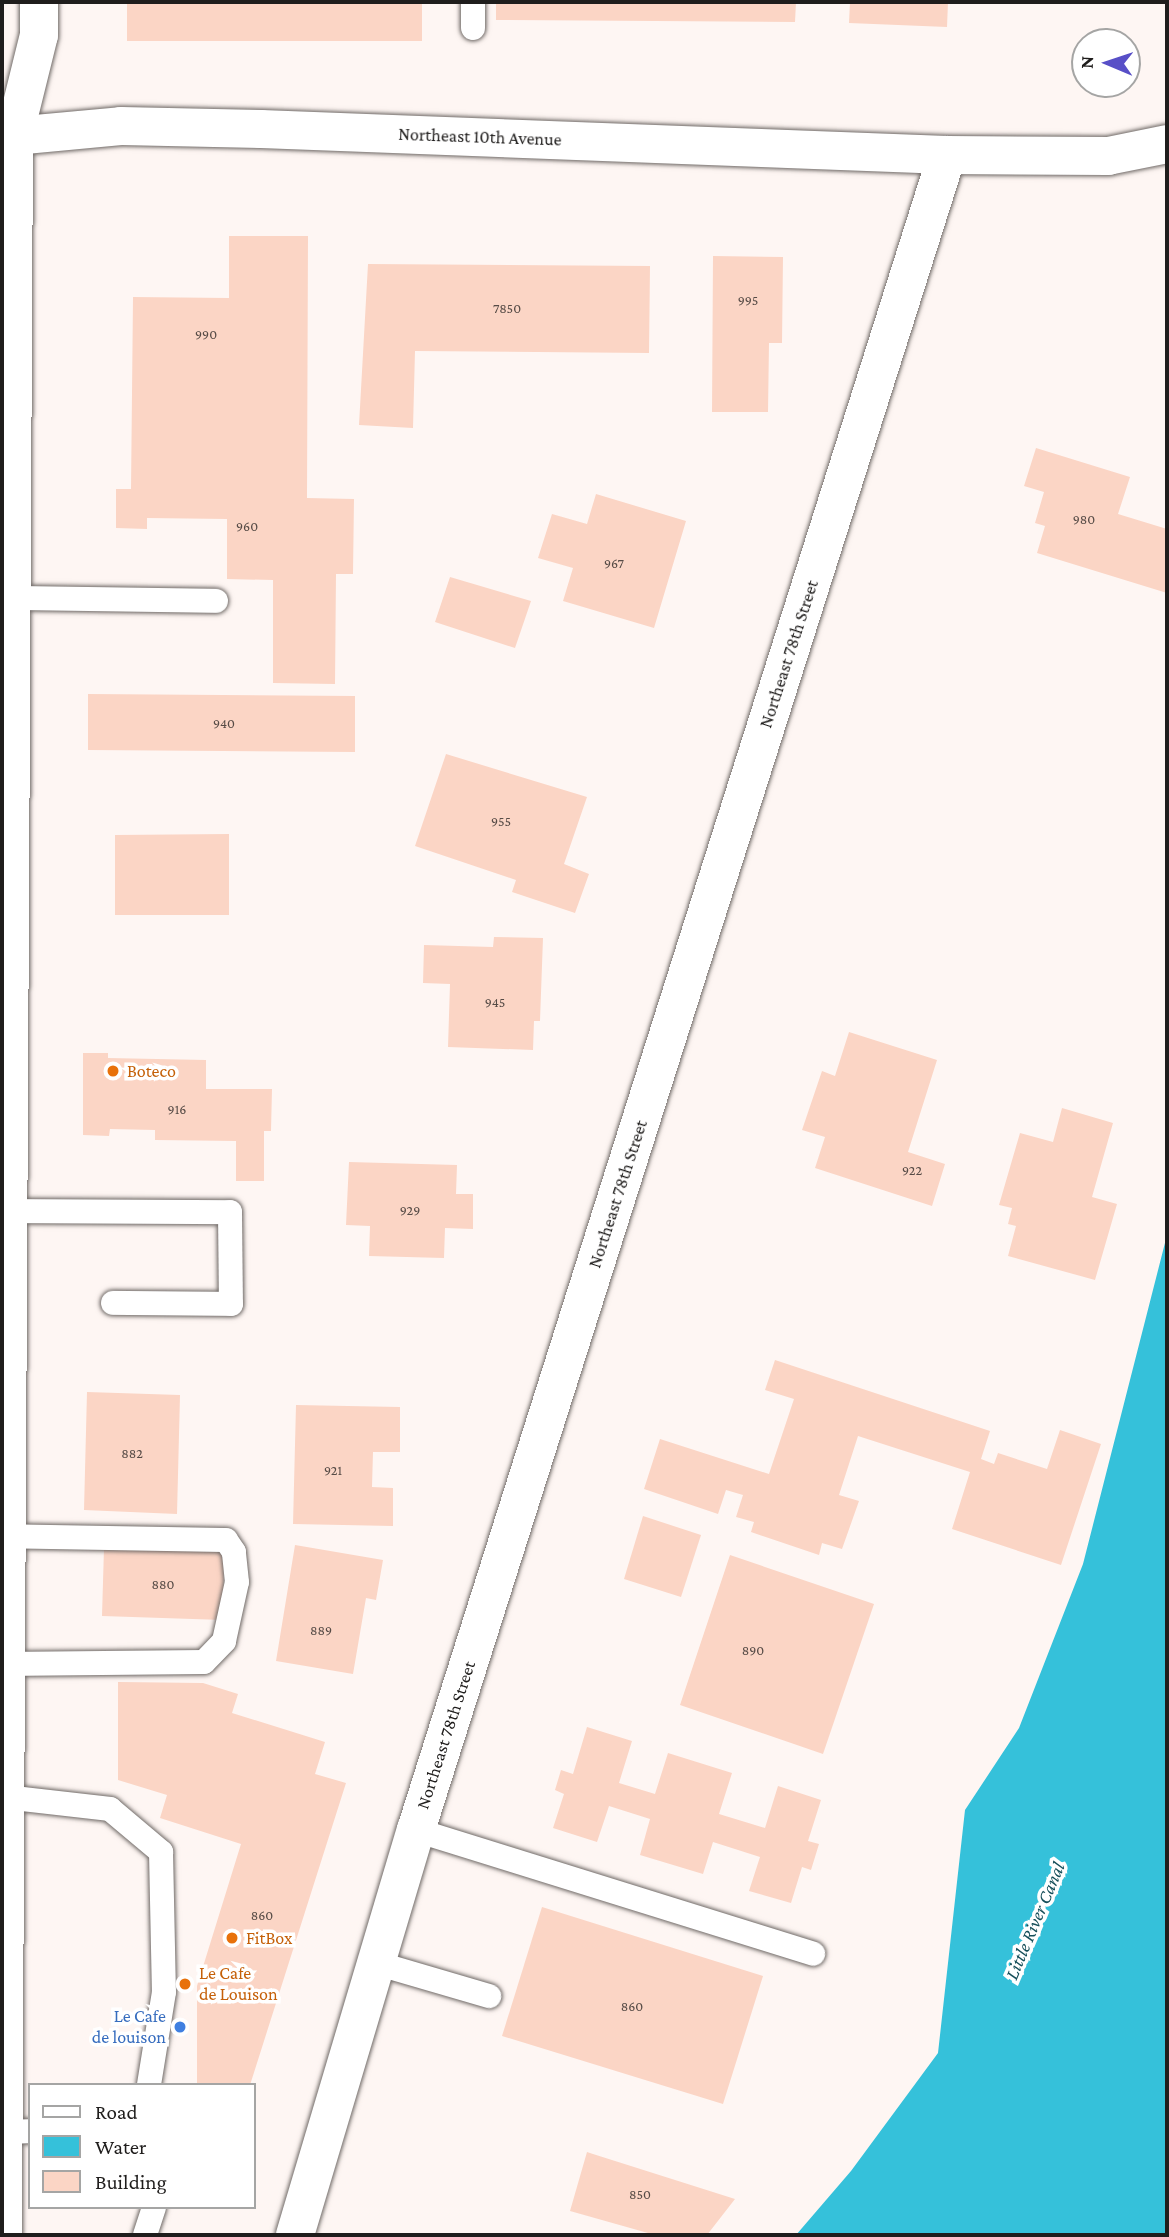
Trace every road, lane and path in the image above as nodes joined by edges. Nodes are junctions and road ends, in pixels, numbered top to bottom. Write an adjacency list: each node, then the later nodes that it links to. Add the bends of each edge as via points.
1 (39, 2): 4 (street, via 39,35)
2 (474, 2): 3 (lane)
3 (473, 28)
4 (8, 124): 6 (street, Northeast 10th Avenue, via 261,128); 7 (street)
5 (1167, 144): 6 (street, Northeast 10th Avenue, via 1108,156)
6 (947, 155): 18 (street, Northeast 78th Street)
7 (7, 495): 8 (street)
8 (13, 598): 9 (lane); 10 (street)
9 (216, 601)
10 (8, 642): 11 (street)
11 (4, 1086): 12 (street)
12 (7, 1211): 13 (lane, via 230,1212 231,1304); 14 (street)
13 (113, 1303)
14 (4, 1316): 15 (street)
15 (5, 1536): 16 (street); 16 (lane, via 226,1540 234,1552 237,1582 224,1641 204,1662)
16 (4, 1664): 17 (street)
17 (5, 1797): 22 (street); 23 (lane, via 110,1809 161,1852 164,1992)
18 (416, 1830): 19 (lane); 20 (street, Northeast 78th Street)
19 (813, 1954)
20 (376, 1964): 21 (lane); 28 (street, Northeast 78th Street)
21 (489, 1996)
22 (3, 2010): 24 (street)
23 (149, 2083)
24 (17, 2132): 26 (street)
25 (153, 2209): 27 (lane)
26 (3, 2235)
27 (145, 2235)
28 (295, 2235)

